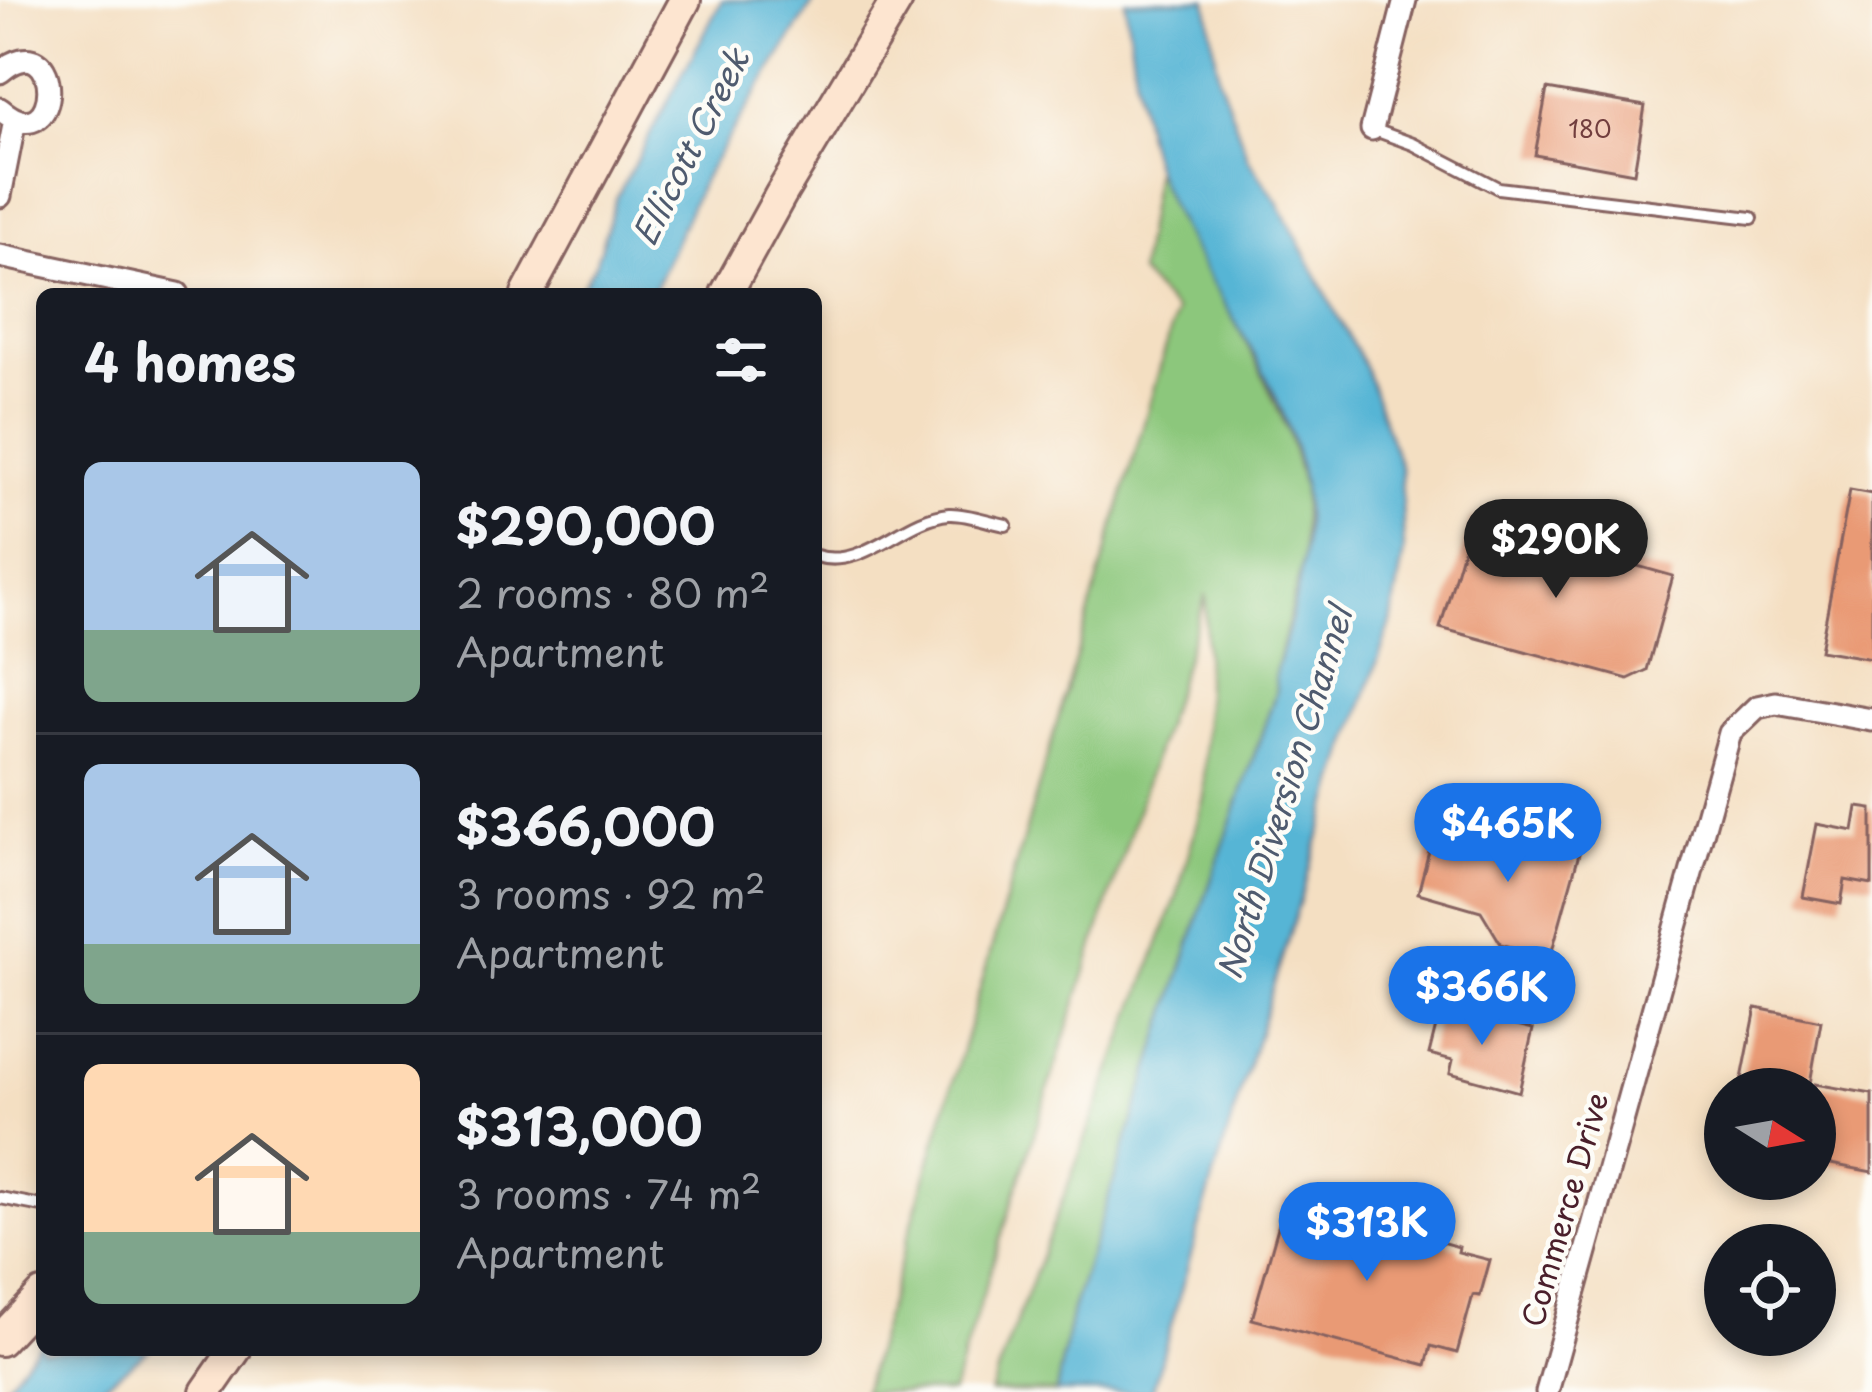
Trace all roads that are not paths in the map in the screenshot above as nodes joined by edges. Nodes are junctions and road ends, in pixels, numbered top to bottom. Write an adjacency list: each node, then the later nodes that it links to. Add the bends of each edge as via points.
1 (685, 0): 11 (street)
2 (897, 0): 12 (street)
3 (1405, 0): 6 (street)
4 (0, 72): 5 (street, via 29,62 50,82 47,106 32,118)
5 (8, 114): 7 (street)
6 (1372, 129): 8 (lane, via 1498,188)
7 (0, 196)
8 (1752, 218)
9 (0, 256): 10 (street)
10 (150, 288)
11 (530, 288)
12 (729, 288)
13 (1006, 525): 14 (lane, via 950,514 858,555)
14 (822, 558)
15 (1872, 720): 22 (street, Commerce Drive, via 1776,703 1757,707 1730,733)
16 (0, 1198): 17 (lane)
17 (36, 1205)
18 (36, 1301): 19 (street)
19 (0, 1340)
20 (231, 1356): 21 (street)
21 (206, 1392)
22 (1547, 1392)

